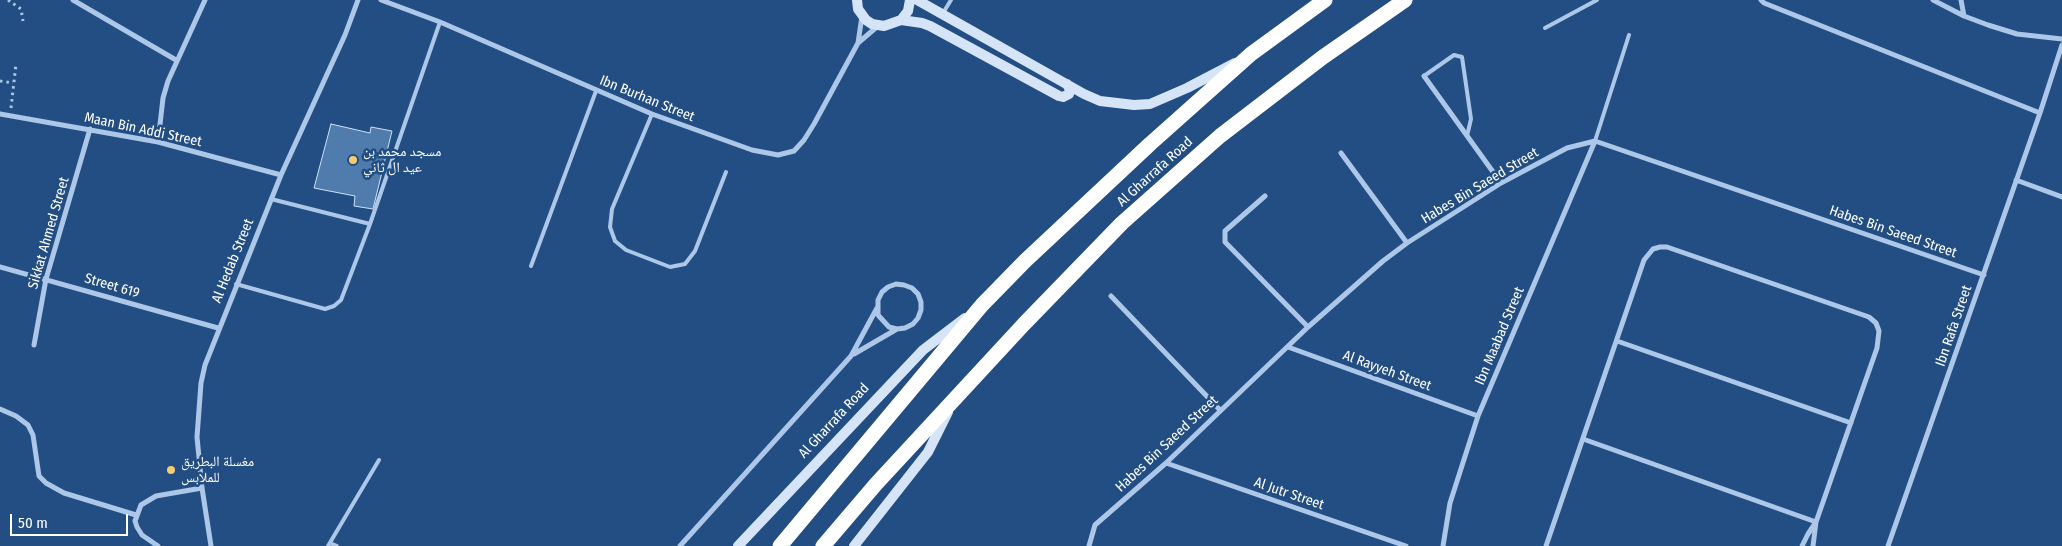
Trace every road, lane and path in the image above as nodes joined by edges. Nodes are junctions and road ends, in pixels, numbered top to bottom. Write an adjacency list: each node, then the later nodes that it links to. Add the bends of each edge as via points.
1 (8, 0): 20 (path, via 21,9)
2 (73, 0): 29 (street)
3 (205, 0): 29 (street)
4 (358, 0): 46 (street, Al Hedab Street)
5 (380, 0): 21 (street, Ibn Burhan Street)
6 (857, 0): 17 (street)
7 (910, 0): 19 (street, via 908,11)
8 (917, 0): 16 (street)
9 (951, 0): 16 (lane)
10 (1326, 0): 28 (highway, Al Gharrafa Road)
11 (1404, 0): 69 (highway, Al Gharrafa Road, via 1220,136 1181,169 1122,223)
12 (1597, 0): 23 (lane)
13 (1761, 0): 36 (street)
14 (1933, 0): 18 (street)
15 (1961, 0): 18 (street)
16 (942, 15): 34 (street)
17 (862, 16): 22 (street); 26 (street, Ibn Burhan Street)
18 (1964, 16): 25 (street, via 2017,34)
19 (901, 20): 22 (street, via 890,26); 34 (street, via 922,22 1059,96 1069,94)
20 (22, 21)
21 (440, 22): 35 (street, Ibn Burhan Street); 52 (lane)
22 (878, 26): 26 (street, Ibn Burhan Street)
23 (1546, 28)
24 (1629, 35): 42 (lane)
25 (2062, 39)
26 (858, 43): 38 (street, Ibn Burhan Street, via 814,124 794,151 778,155 752,150)
27 (2062, 45): 36 (street, Ibn Rafa Street)
28 (1251, 54): 34 (street, via 1150,104 1100,101); 60 (highway, Al Gharrafa Road, via 1024,262)
29 (176, 60): 43 (street, via 163,98)
30 (16, 64): 33 (path)
31 (1424, 76): 41 (street); 41 (lane, via 1454,55 1462,57 1471,119)
32 (0, 81): 33 (path)
33 (12, 83): 39 (path)
34 (1067, 84)
35 (596, 90): 38 (street, Ibn Burhan Street); 54 (lane)
36 (2040, 113): 47 (street, Ibn Rafa Street)
37 (0, 114): 39 (street, Maan Bin Addi Street)
38 (652, 114): 45 (lane, via 612,209 610,227 615,241 626,250 670,267 685,264 696,251)
39 (10, 115): 40 (street, Maan Bin Addi Street)
40 (90, 129): 43 (street, Maan Bin Addi Street); 57 (street, Sikkat Ahmed Street)
41 (1467, 136): 48 (street)
42 (1595, 141): 48 (street, Habes Bin Saeed Street, via 1567,148); 56 (street, Habes Bin Saeed Street); 72 (street, Ibn Maabad Street)
43 (158, 142): 46 (street, Maan Bin Addi Street)
44 (1341, 152): 53 (street)
45 (726, 172)
46 (281, 175): 51 (street, Al Hedab Street)
47 (2016, 180): 50 (street); 56 (street, Ibn Rafa Street)
48 (1501, 183): 53 (street, Habes Bin Saeed Street)
49 (1264, 196): 62 (street, via 1225,231 1225,242)
50 (2062, 197)
51 (271, 199): 52 (lane); 58 (street, Al Hedab Street)
52 (370, 224): 58 (lane, via 346,291 334,306 316,307)
53 (1407, 242): 62 (street, Habes Bin Saeed Street)
54 (531, 266)
55 (0, 267): 57 (street, Street 619)
56 (1984, 274): 95 (street, Ibn Rafa Street)
57 (46, 279): 63 (street, Street 619); 66 (street, Sikkat Ahmed Street)
58 (236, 284): 63 (street, Al Hedab Street)
59 (1111, 296): 71 (street)
60 (982, 306): 85 (street, Al Gharrafa Road, via 923,350); 86 (highway, Al Gharrafa Road)
61 (877, 308): 64 (street, via 883,322); 64 (street, via 882,292 896,284 912,288 918,294 921,310 918,318 913,324); 68 (street)
62 (1308, 327): 67 (street, Habes Bin Saeed Street)
63 (218, 328): 77 (street, Al Hedab Street, via 201,383 198,437)
64 (897, 329): 68 (street)
65 (1617, 341): 73 (street); 73 (street, via 1644,260 1653,249 1660,247 1668,247 1869,317 1876,323 1878,340); 74 (street)
66 (34, 345)
67 (1288, 346): 71 (street, Habes Bin Saeed Street); 72 (street, Al Rayyeh Street)
68 (851, 356): 84 (street)
69 (954, 400): 87 (highway, Al Gharrafa Road); 88 (street, Al Gharrafa Road, via 928,452)
70 (0, 409): 78 (street, via 28,425 33,435 39,476 46,483 71,496)
71 (1220, 410): 76 (street, Habes Bin Saeed Street)
72 (1478, 416): 91 (street, Ibn Maabad Street, via 1450,503)
73 (1851, 423): 79 (street)
74 (1583, 439): 79 (street); 92 (street)
75 (379, 460): 80 (lane)
76 (1166, 463): 89 (street, Habes Bin Saeed Street, via 1095,525); 90 (street, Al Jutr Street)
77 (202, 488): 78 (street, via 156,496 141,505); 82 (street, Al Hedab Street)
78 (136, 515): 81 (street, via 135,521 142,535)
79 (1816, 522): 93 (street); 94 (street)
80 (329, 544): 83 (lane)
81 (158, 546)
82 (210, 546)
83 (337, 546)
84 (680, 546)
85 (738, 546)
86 (780, 546)
87 (823, 546)
88 (854, 546)
89 (1089, 546)
90 (1406, 546)
91 (1443, 546)
92 (1546, 546)
93 (1802, 546)
94 (1813, 546)
95 (1888, 546)

